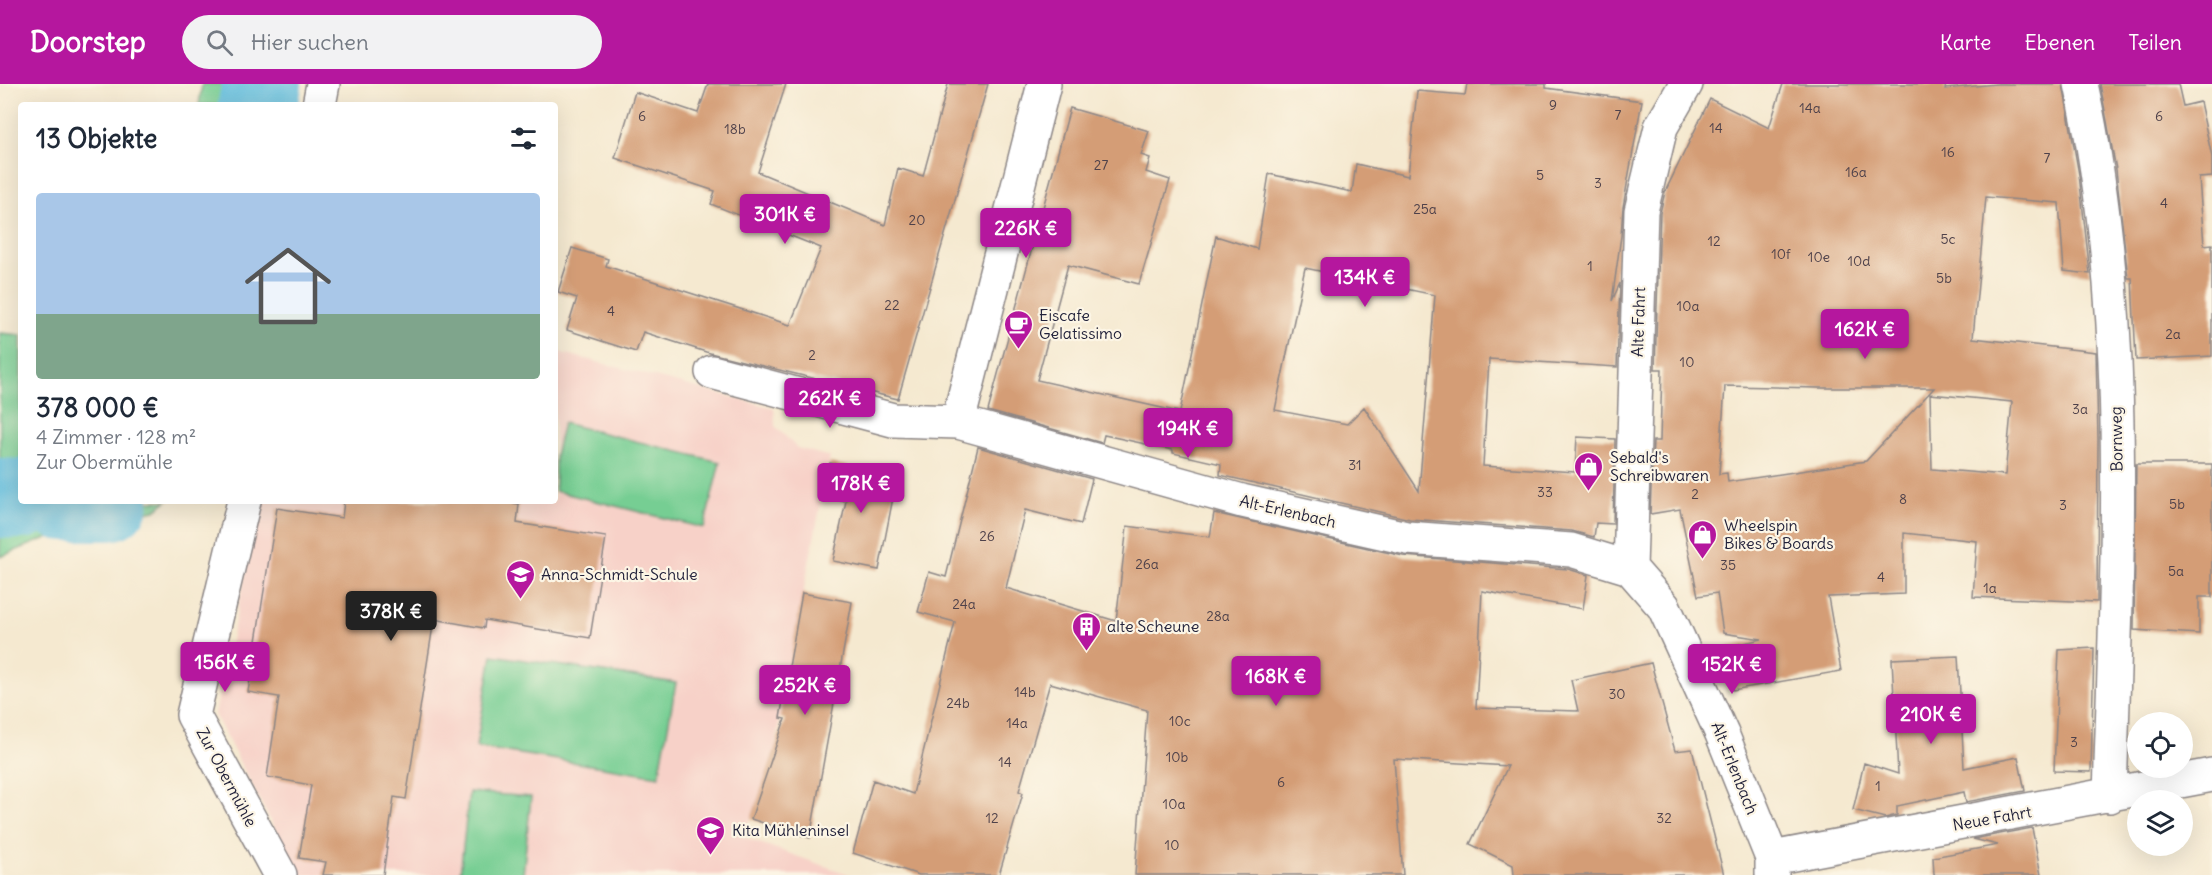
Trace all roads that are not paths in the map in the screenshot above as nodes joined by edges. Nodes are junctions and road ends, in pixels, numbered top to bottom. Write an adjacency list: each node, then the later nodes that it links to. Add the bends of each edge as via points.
1 (323, 84): 5 (street)
2 (1044, 84): 7 (street)
3 (1686, 84): 9 (street, Alte Fahrt, via 1661,127 1641,211)
4 (2081, 84): 11 (street, Bornweg, via 2115,338 2118,536)
5 (320, 102)
6 (712, 372): 7 (street, Alt-Erlenbach, via 893,420)
7 (958, 422): 9 (street, Alt-Erlenbach, via 1242,501 1407,538 1570,550)
8 (243, 504): 13 (street, Zur Obermühle, via 193,715)
9 (1630, 568): 12 (street, Alt-Erlenbach, via 1664,607 1722,734)
10 (2212, 775): 11 (street, Neue Fahrt)
11 (2110, 796): 12 (street, Neue Fahrt)
12 (1772, 867)
13 (280, 875)

